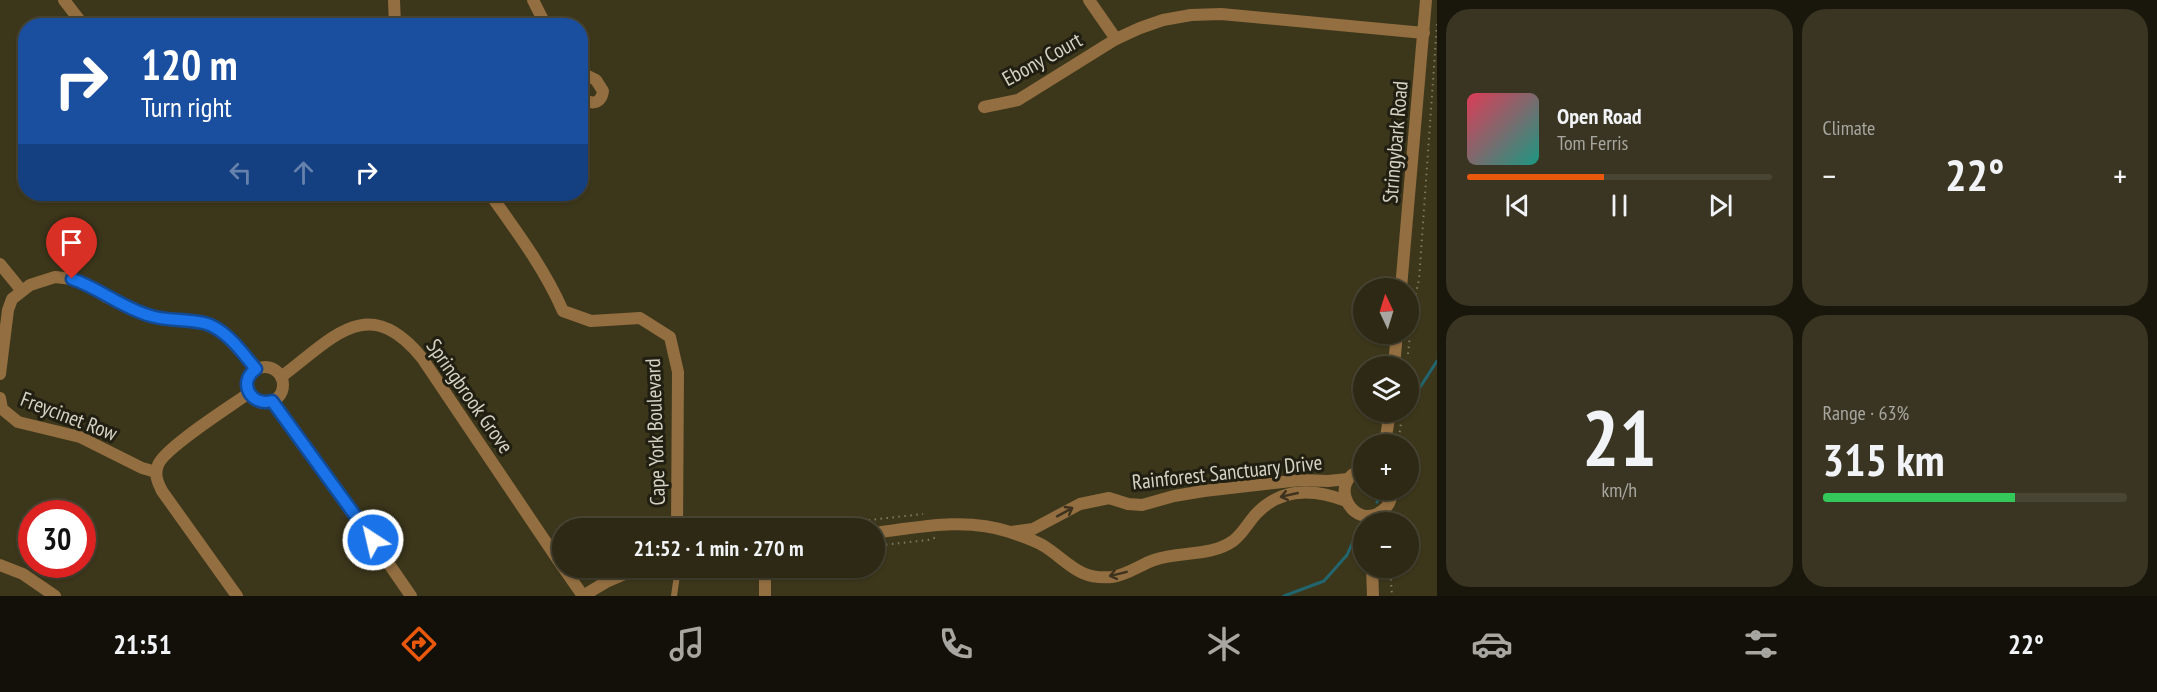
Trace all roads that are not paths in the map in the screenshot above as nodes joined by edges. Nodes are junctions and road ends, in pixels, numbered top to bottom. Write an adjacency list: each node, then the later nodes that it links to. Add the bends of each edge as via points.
1 (64, 0): 6 (street)
2 (394, 0): 7 (street)
3 (534, 0): 8 (street)
4 (1089, 0): 10 (street)
5 (1426, 0): 9 (street, Stringybark Road)
6 (78, 18)
7 (395, 18)
8 (542, 18)
9 (1424, 33): 10 (street, Ebony Court, via 1221,14 1163,20); 16 (street, Stringybark Road)
10 (1116, 39): 13 (street, Ebony Court, via 1018,100)
11 (588, 76): 12 (street, via 603,91 599,101)
12 (588, 101)
13 (984, 107)
14 (495, 201): 31 (street, Cape York Boulevard, via 537,258 563,311 591,321 640,318 670,337 678,372)
15 (0, 264): 17 (street)
16 (1402, 278)
17 (22, 291): 18 (street, via 55,277 72,279 151,316 212,325); 19 (street, via 12,299 8,310)
18 (256, 369): 20 (street, via 270,368); 21 (street, via 248,380)
19 (0, 374)
20 (281, 377): 22 (street, via 282,389); 34 (street, Springbrook Grove, via 350,327 374,324 396,333 422,358)
21 (249, 393): 22 (street, via 259,402); 24 (street, via 165,454)
22 (272, 401): 43 (street)
23 (1, 404): 24 (street, Freycinet Row, via 18,422 80,437)
24 (156, 472): 42 (street, via 162,491)
25 (1353, 473): 26 (street)
26 (1348, 479): 28 (street); 33 (street, Rainforest Sanctuary Drive, one-way to 26, via 1033,529 1080,504 1109,498 1142,505 1204,491)
27 (1390, 500): 30 (street)
28 (1346, 501): 29 (street); 33 (street, Rainforest Sanctuary Drive, one-way to 33, via 1319,493 1288,494 1259,511 1233,541 1212,550 1154,560 1114,577 1084,574 1042,545)
29 (1356, 512)
30 (1380, 512)
31 (678, 518)
32 (885, 532): 33 (street, Rainforest Sanctuary Drive, via 962,523)
33 (1011, 532)
34 (552, 550)
35 (0, 565): 41 (street, via 23,574)
36 (571, 578): 44 (street, Springbrook Grove)
37 (615, 578): 44 (street)
38 (677, 578): 45 (lane)
39 (765, 578): 46 (street)
40 (1372, 578): 47 (street)
41 (55, 596)
42 (237, 596)
43 (411, 596)
44 (583, 596)
45 (674, 596)
46 (765, 596)
47 (1373, 596)

